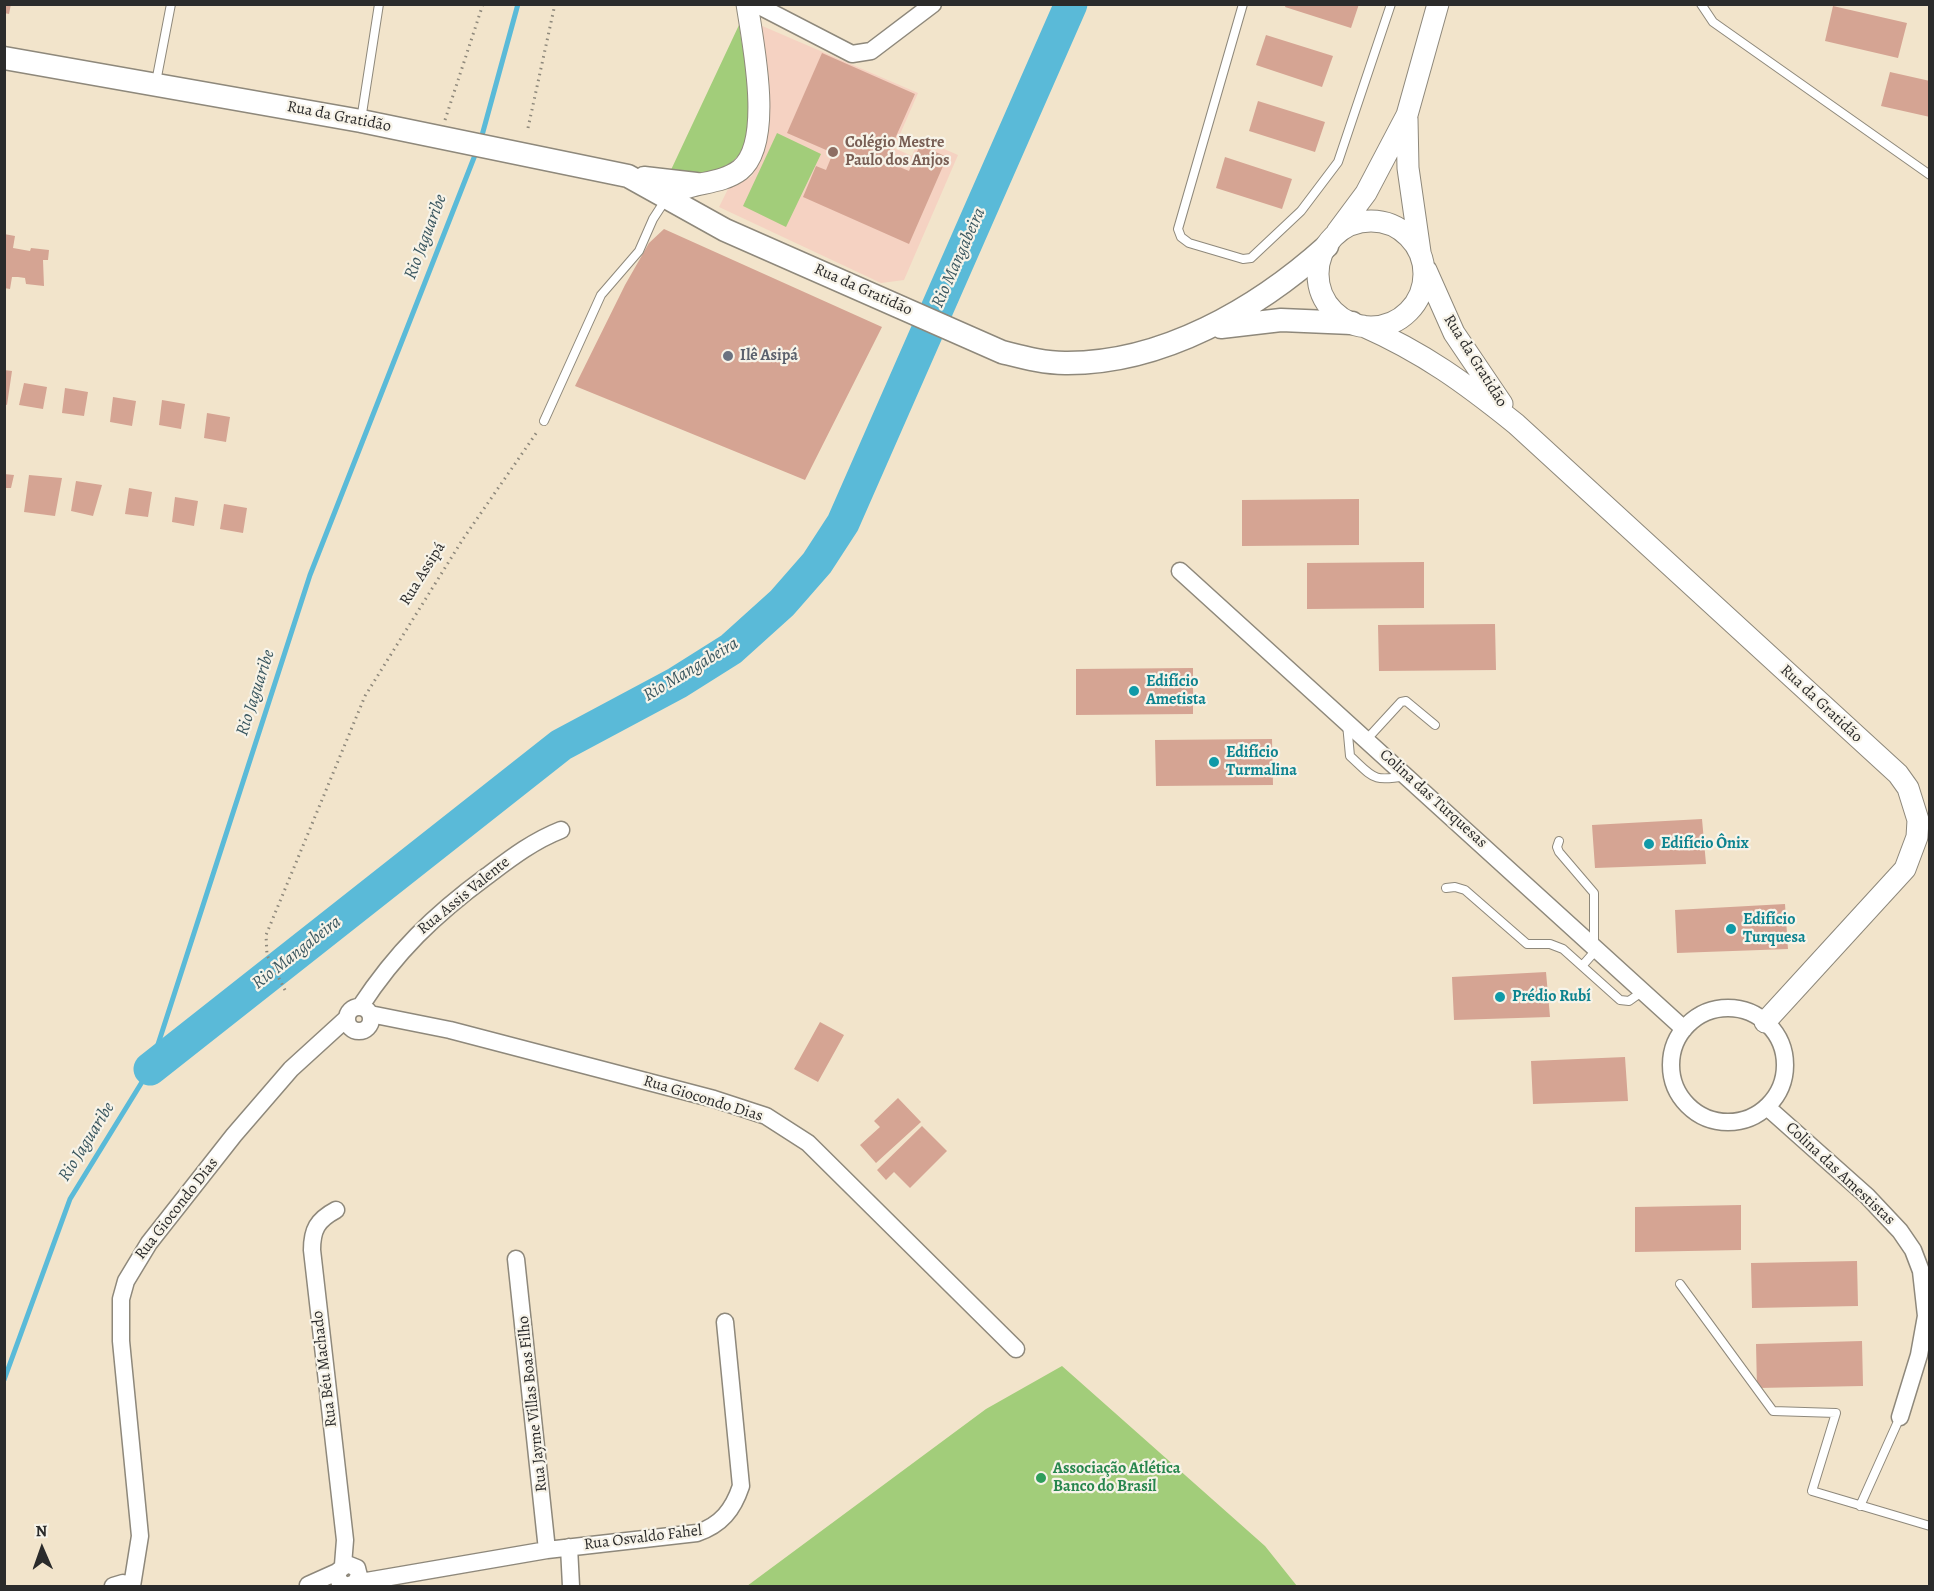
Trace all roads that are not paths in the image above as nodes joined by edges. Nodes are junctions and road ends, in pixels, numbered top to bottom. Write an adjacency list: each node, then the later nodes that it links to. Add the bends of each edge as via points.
1 (171, 4): 10 (lane)
2 (379, 4): 12 (lane)
3 (933, 4): 8 (street, via 871,51 860,55)
4 (1244, 4): 5 (lane, via 1178,229 1190,243 1243,259 1258,253 1301,211 1338,162)
5 (1391, 4)
6 (1438, 4): 11 (street)
7 (1701, 4): 13 (lane, via 1713,22)
8 (756, 9): 15 (street, via 760,113 756,145 741,169 724,178)
9 (4, 58): 10 (main road, Rua da Gratidão)
10 (156, 83): 12 (main road, Rua da Gratidão)
11 (1407, 115): 17 (street, via 1366,193); 18 (street, via 1408,168)
12 (361, 120): 14 (main road, Rua da Gratidão)
13 (1929, 175)
14 (628, 176): 15 (main road); 16 (main road, Rua da Gratidão)
15 (696, 184): 16 (street)
16 (668, 196): 20 (main road, Rua da Gratidão, via 725,230 1002,352 1063,363 1123,357); 21 (lane, via 639,251 601,295)
17 (1329, 242): 18 (street, via 1346,228 1382,222 1413,240); 19 (street, via 1320,260 1321,290 1338,315); 20 (main road, Rua da Gratidão, via 1272,292)
18 (1422, 260): 19 (street, via 1423,285 1414,305 1392,323); 22 (street, Rua da Gratidão, via 1454,333)
19 (1357, 325): 20 (main road, Rua da Gratidão, via 1281,320); 22 (street, Rua da Gratidão, via 1426,357)
20 (1205, 329)
21 (544, 421)
22 (1516, 424): 35 (street, Rua da Gratidão, via 1898,774 1915,804 1917,837 1905,869)
23 (1180, 571): 24 (street, Colina das Turquesas)
24 (1347, 720): 26 (street, Colina das Turquesas); 27 (lane, via 1350,756 1374,778)
25 (1435, 724): 26 (lane, via 1406,701 1401,702)
26 (1367, 739): 27 (street, Colina das Turquesas)
27 (1407, 776): 31 (street, Colina das Turquesas)
28 (561, 830): 34 (street, Rua Assis Valente, via 525,847 436,915 383,972)
29 (1559, 841): 31 (lane, via 1559,852 1594,893)
30 (1446, 888): 32 (lane, via 1462,888 1527,944 1557,945)
31 (1596, 948): 32 (lane); 33 (street, Colina das Turquesas)
32 (1582, 966): 33 (lane, via 1620,1000 1629,1001)
33 (1642, 992): 36 (street, Colina das Turquesas)
34 (363, 1020): 37 (street, Rua Giocondo Dias); 37 (street, Rua Giocondo Dias, via 354,1008); 43 (street, Rua Giocondo Dias, via 450,1030 714,1099 773,1120 808,1143)
35 (1765, 1022): 36 (street, via 1738,1009 1723,1008 1695,1018); 38 (street, via 1784,1055 1782,1083)
36 (1684, 1029): 38 (street, via 1674,1045 1670,1064 1673,1083 1696,1113 1732,1122)
37 (321, 1041): 50 (street, Rua Giocondo Dias, via 234,1135 149,1243 126,1281 121,1299 121,1341 140,1536 136,1555)
38 (1767, 1107): 44 (street, Colina das Amestistas, via 1867,1196 1900,1231 1922,1270 1926,1316)
39 (336, 1210): 49 (street, Rua Béu Machado, via 322,1217 315,1227 312,1251)
40 (516, 1259): 48 (street, Rua Jayme Villas Boas Filho)
41 (1680, 1284): 45 (lane, via 1773,1411 1836,1413 1812,1491)
42 (724, 1322): 47 (street, Rua Osvaldo Fahel, via 741,1486 726,1516 713,1528 697,1533)
43 (1016, 1349)
44 (1900, 1418): 45 (lane)
45 (1860, 1506): 46 (lane)
46 (1929, 1526)
47 (569, 1547): 48 (street, Rua Osvaldo Fahel); 52 (street)
48 (547, 1550): 49 (street, Rua Osvaldo Fahel, via 394,1576)
49 (349, 1573): 51 (street, Rua Osvaldo Fahel)
50 (121, 1586)
51 (300, 1586)
52 (571, 1587)

